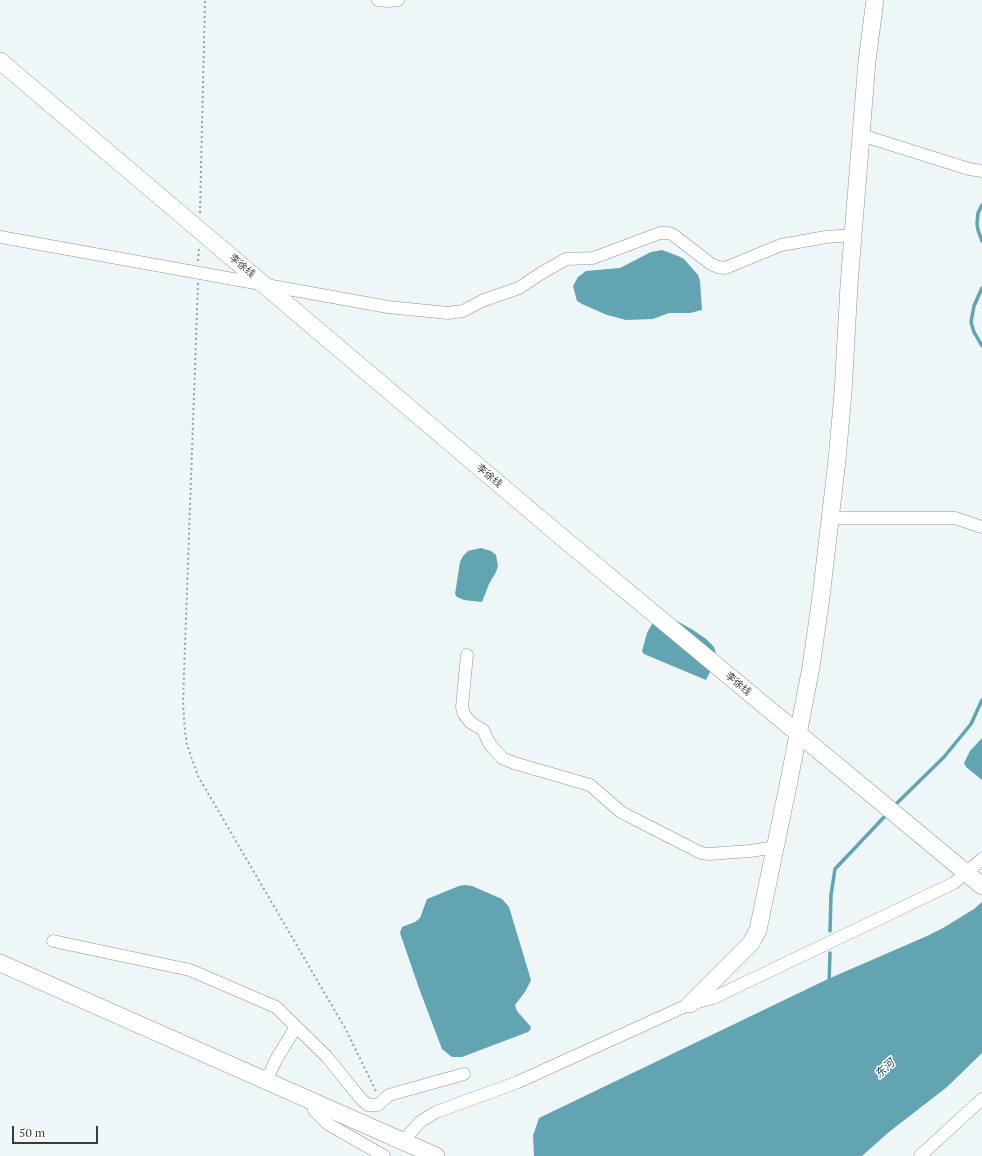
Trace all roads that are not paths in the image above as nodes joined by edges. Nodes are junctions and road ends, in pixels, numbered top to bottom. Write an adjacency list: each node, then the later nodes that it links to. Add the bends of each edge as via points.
1 (378, 0): 2 (street)
2 (398, 0)
3 (875, 0): 5 (main road)
4 (0, 61): 14 (main road, 李徐线, via 558,534)
5 (861, 134): 6 (street); 7 (main road)
6 (982, 171)
7 (853, 234): 8 (street, via 781,245 725,268 711,264 672,234 660,233 593,258 566,259 519,288 455,313 388,307); 9 (main road, via 843,393)
8 (0, 237)
9 (831, 518): 10 (street, via 955,518); 12 (main road, via 811,667)
10 (982, 527)
11 (467, 655): 12 (street, via 462,707 464,714 470,722 483,730 489,743 502,758 590,785 621,812 701,853)
12 (776, 847): 17 (main road, via 761,920 751,943)
13 (982, 859): 17 (street, via 954,883 713,998)
14 (982, 886)
15 (53, 941): 18 (street, via 190,970 276,1007)
16 (0, 964): 20 (main road)
17 (690, 1004): 23 (street, via 518,1082 436,1112 420,1122)
18 (296, 1027): 19 (street, via 327,1057 368,1105 378,1105 389,1095); 20 (street)
19 (464, 1074)
20 (266, 1081): 22 (main road)
21 (982, 1099): 26 (street)
22 (313, 1101): 23 (main road); 24 (street, via 314,1110 328,1124)
23 (403, 1140): 25 (main road)
24 (384, 1156)
25 (436, 1156)
26 (920, 1156)

